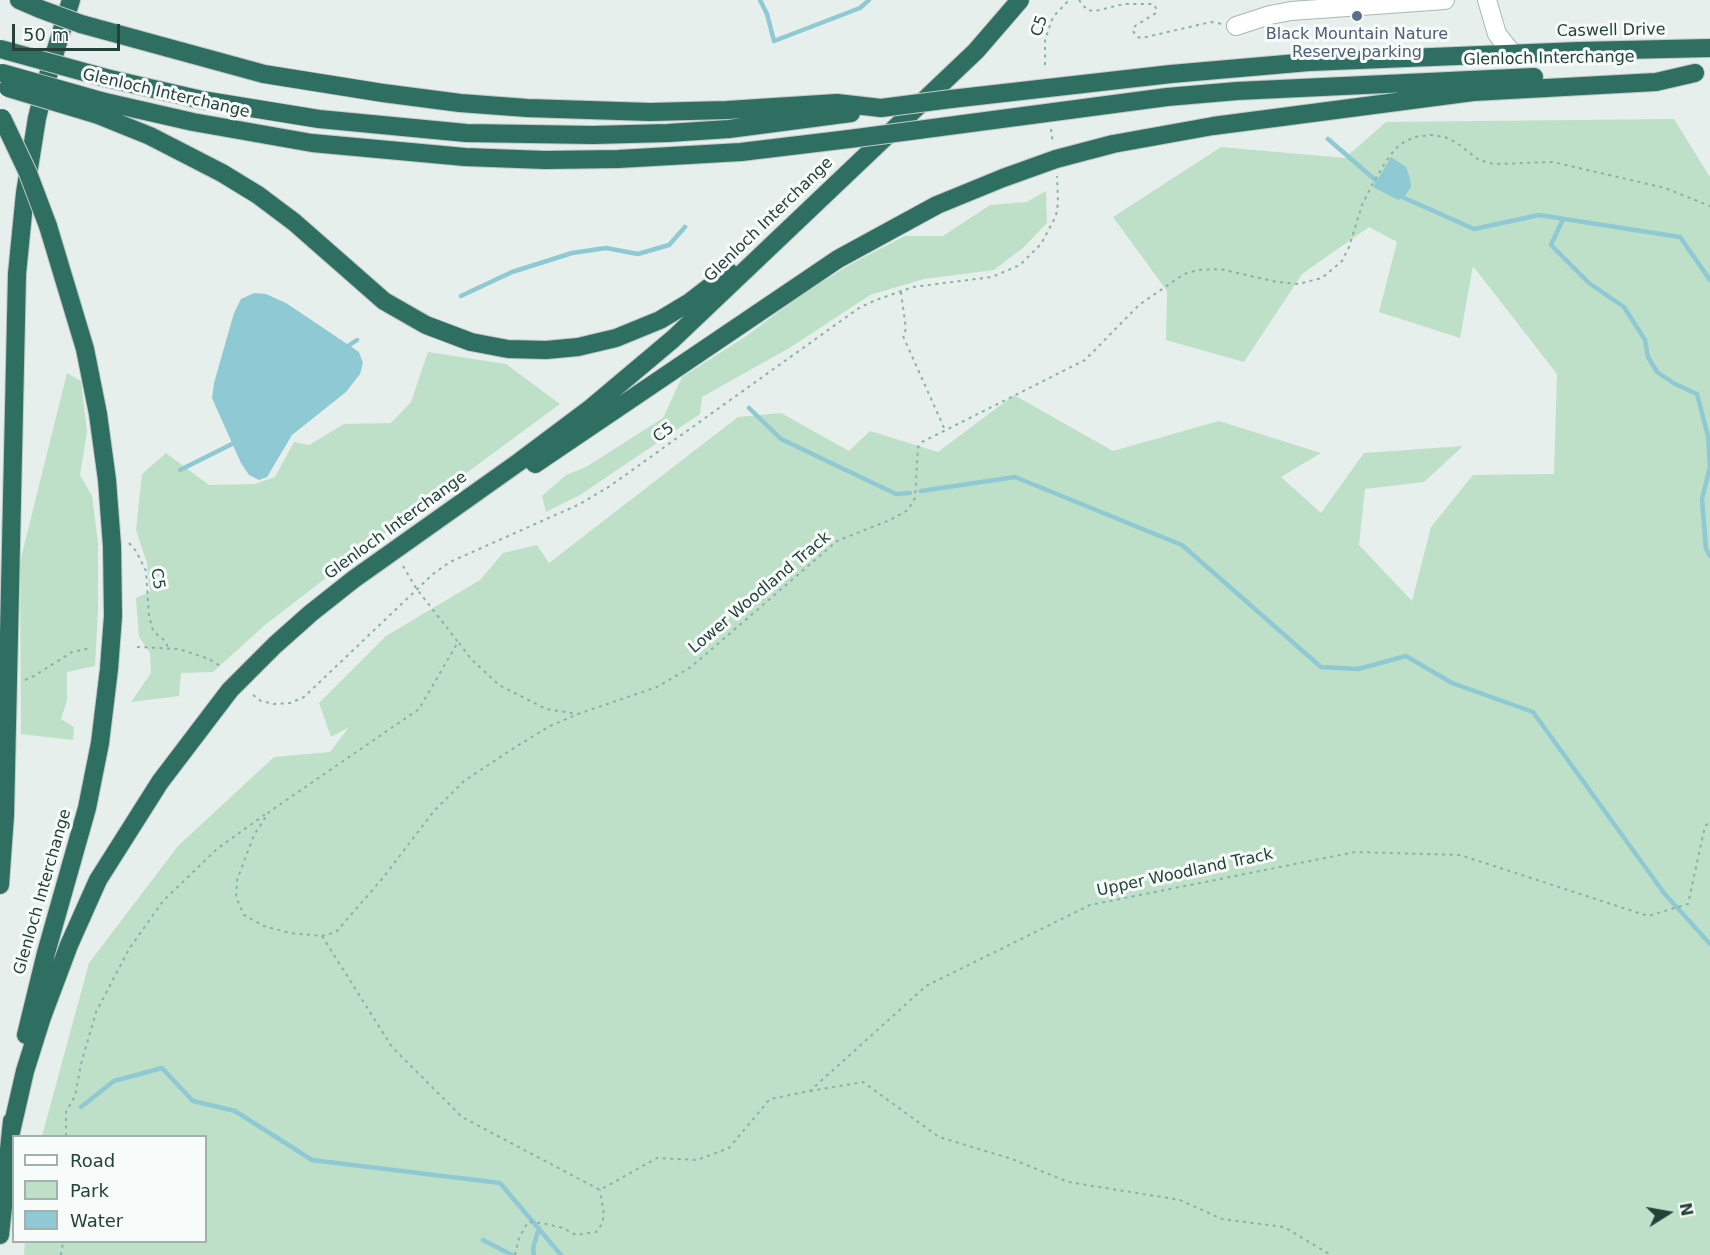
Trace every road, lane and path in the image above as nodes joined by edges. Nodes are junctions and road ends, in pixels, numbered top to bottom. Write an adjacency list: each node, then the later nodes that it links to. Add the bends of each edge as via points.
1 (60, 0): 24 (highway, via 26,127 16,211)
2 (71, 0): 24 (highway, via 38,118)
3 (1020, 0): 23 (highway, Glenloch Interchange, via 976,51)
4 (1069, 0): 13 (path, C5, via 1053,17 1045,41)
5 (1079, 0): 9 (path, via 1088,10 1095,11 1124,4 1153,4 1156,13 1133,31 1142,38 1211,22)
6 (1445, 0): 9 (street, via 1291,11)
7 (1487, 0): 12 (street, via 1495,30)
8 (27, 3): 17 (highway, bridge, via 81,24 264,74 460,103 650,112 837,103)
9 (1236, 26)
10 (1710, 48): 12 (highway, Caswell Drive)
11 (0, 49): 17 (highway, Glenloch Interchange, bridge, via 202,100 390,127 593,135 678,132)
12 (1513, 54): 17 (highway, Glenloch Interchange, bridge, via 1264,65)
13 (1045, 65)
14 (1702, 73): 16 (highway, Glenloch Interchange, bridge, via 1237,91 741,152 628,159 465,157 340,146); 27 (highway, via 1656,82 1473,92 1194,129 1113,144 1003,178 937,205 838,259 557,450)
15 (2, 81): 16 (highway, Glenloch Interchange, bridge)
16 (99, 108): 23 (highway, via 252,191 294,222 371,291 414,320 459,338 508,349 564,349 640,329 690,302)
17 (881, 108)
18 (1, 115): 44 (highway, Glenloch Interchange, bridge, via 48,226 85,349 107,480 113,616 104,711 91,787 32,1008)
19 (1051, 129): 20 (path)
20 (1054, 150)
21 (1056, 171): 25 (path, C5, via 1056,216 1041,244 1020,265 992,277)
22 (1710, 206): 26 (path, Lower Woodland Track, via 1665,188 1553,162 1494,164 1479,160 1445,137 1415,137 1395,149 1385,163 1362,205 1342,261 1322,278 1298,284 1220,269 1184,274 1139,305 1085,360)
23 (800, 218): 27 (highway, Glenloch Interchange, via 636,372)
24 (17, 274): 41 (highway, via 5,815)
25 (901, 291): 26 (path, via 906,329 903,336); 30 (path, C5, via 838,322 610,486 580,504 450,562)
26 (945, 429): 38 (path, Lower Woodland Track, via 918,447 915,498 908,510 837,541 691,667 657,687)
27 (449, 512): 29 (highway, Glenloch Interchange)
28 (126, 540): 34 (path, C5, via 146,571 153,631)
29 (394, 550): 30 (path); 44 (highway, Glenloch Interchange, via 274,645 230,690 160,782 98,880 69,945 34,1043)
30 (416, 588): 31 (path); 37 (path, C5, via 304,697 290,703 268,704)
31 (458, 642): 38 (path, via 499,685 546,709); 39 (path, via 419,709)
32 (137, 647): 34 (path)
33 (91, 648): 36 (path, via 72,652)
34 (168, 648): 35 (path, via 198,654)
35 (222, 667)
36 (19, 681)
37 (253, 695)
38 (578, 714): 42 (path, Lower Woodland Track, via 550,726 464,781 434,811 354,914 336,932)
39 (269, 812): 42 (path, via 254,836 237,880 236,897 244,915 264,926); 45 (path, via 217,849 163,901 129,950 96,1012 75,1096 66,1112)
40 (1710, 822): 43 (path, Upper Woodland Track, via 1705,826 1688,904 1648,916 1460,855 1355,852 1090,905 926,986)
41 (0, 885)
42 (322, 936): 46 (path, via 392,1047 462,1117)
43 (810, 1091): 46 (path, via 770,1099 729,1148 697,1160 657,1158); 49 (path, via 863,1082 939,1137 1012,1159 1068,1182 1180,1200 1222,1220 1284,1227)
44 (11, 1132): 47 (highway)
45 (66, 1135)
46 (600, 1190): 48 (path, via 604,1215 596,1232 576,1235 563,1228 528,1222)
47 (0, 1235)
48 (515, 1255)
49 (1331, 1255)

